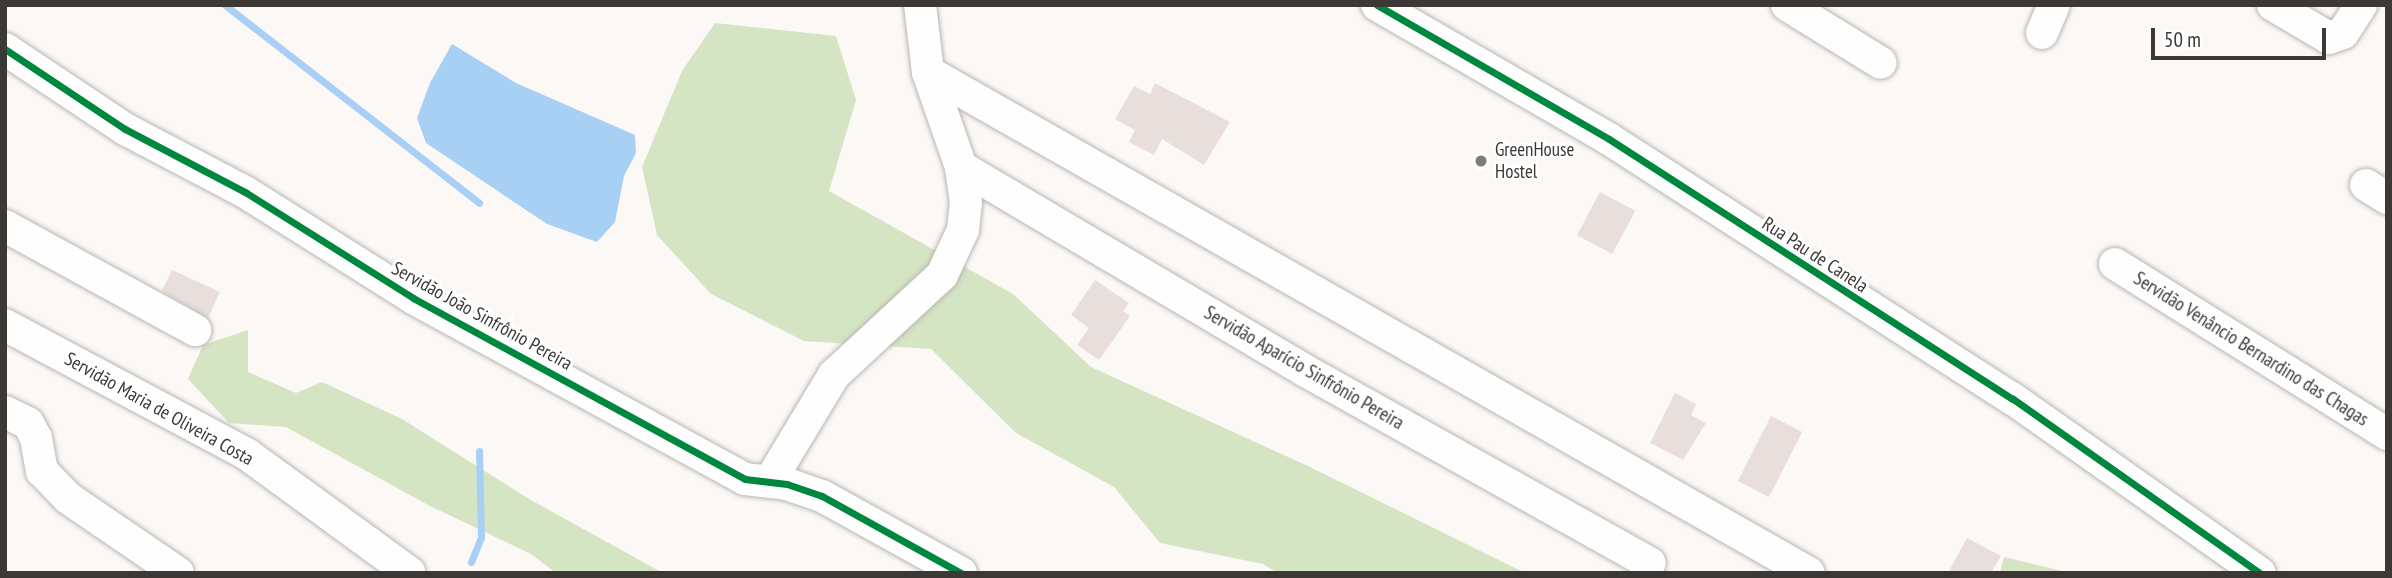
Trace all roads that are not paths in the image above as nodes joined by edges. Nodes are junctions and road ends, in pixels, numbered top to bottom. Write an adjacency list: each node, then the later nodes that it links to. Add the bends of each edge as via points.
1 (920, 5): 8 (street)
2 (1377, 5): 22 (street, Rua Pau de Canela, via 1609,139 2013,399)
3 (1787, 5): 7 (street)
4 (2273, 5): 5 (street, via 2329,38 2343,33)
5 (2361, 5)
6 (5, 49): 16 (street, Servidão João Sinfrônio Pereira, via 125,129 246,192 412,298 745,480)
7 (1881, 63)
8 (929, 72): 9 (street); 21 (street)
9 (961, 167): 16 (street, via 966,203 963,230 942,275 849,356); 17 (street, Servidão Aparício Sinfrônio Pereira, via 1304,370)
10 (5, 226): 13 (street)
11 (2115, 264): 15 (street, Servidão Venâncio Bernardino das Chagas)
12 (5, 325): 19 (street, Servidão Maria de Oliveira Costa, via 248,454)
13 (195, 330)
14 (5, 412): 18 (street, via 28,423 42,471 68,498)
15 (2387, 434)
16 (770, 481): 20 (street, Servidão João Sinfrônio Pereira, via 822,496)
17 (1650, 563)
18 (178, 573)
19 (410, 573)
20 (961, 573)
21 (1808, 573)
22 (2260, 573)

